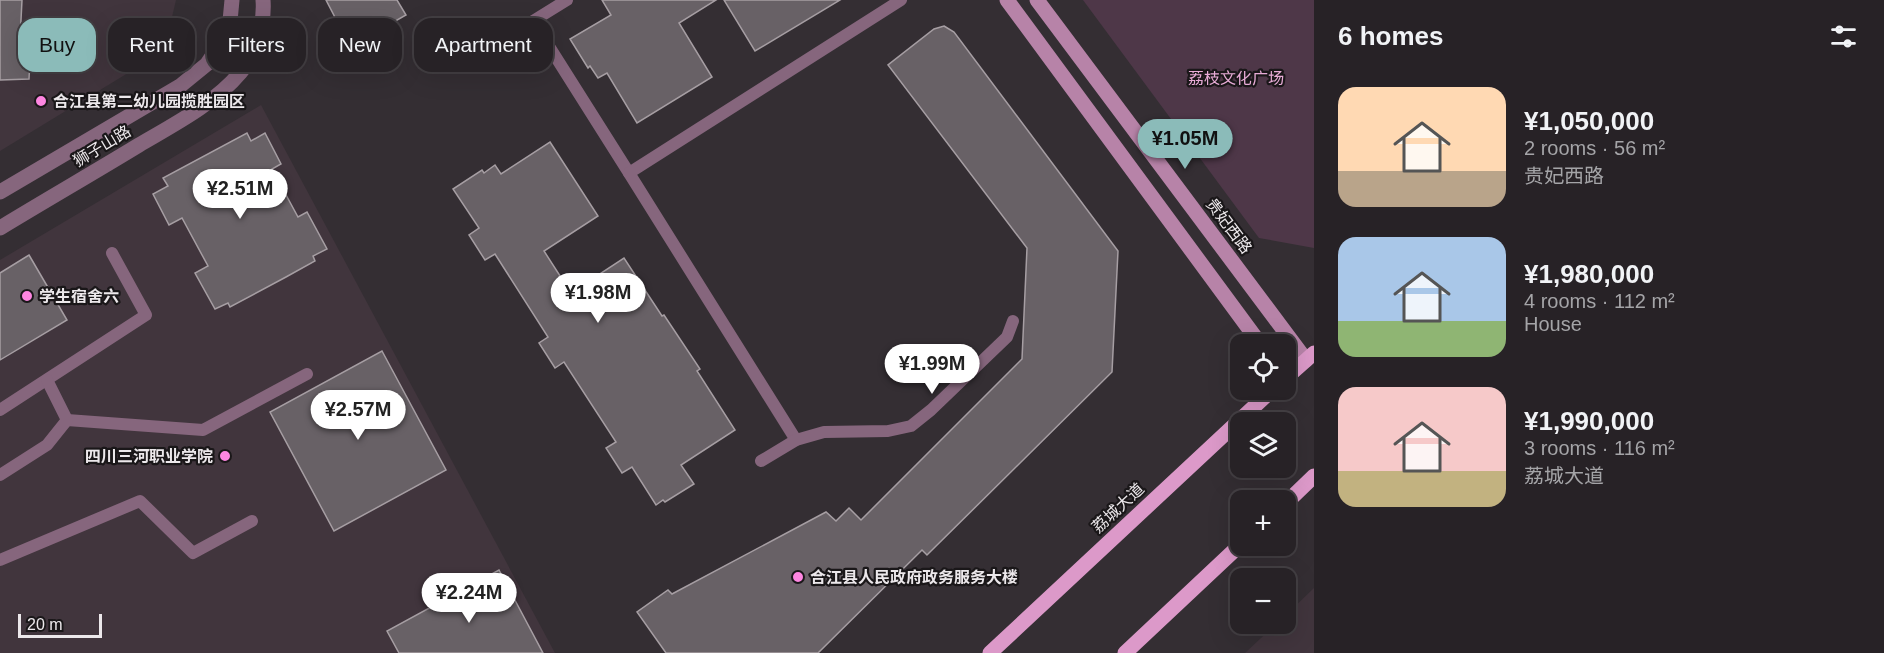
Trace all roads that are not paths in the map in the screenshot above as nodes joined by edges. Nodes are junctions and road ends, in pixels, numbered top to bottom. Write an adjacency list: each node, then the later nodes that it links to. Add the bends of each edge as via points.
1 (232, 0): 8 (street, 狮子山路, via 225,37 207,64 180,86)
2 (263, 0): 9 (street, 狮子山路, via 259,32 251,53 241,72 217,96)
3 (567, 0): 7 (lane, via 533,21)
4 (901, 0): 7 (lane)
5 (1007, 0): 12 (main road)
6 (1037, 0): 13 (main road, 贵妃西路)
7 (629, 173): 20 (lane)
8 (0, 192)
9 (0, 228)
10 (112, 253): 16 (lane, via 146,315)
11 (1013, 321): 20 (lane, via 1007,337 911,426 888,431 824,432)
12 (1253, 334)
13 (1310, 356): 14 (main road)
14 (1296, 369)
15 (307, 375): 19 (lane, via 203,430)
16 (47, 380): 18 (lane); 19 (lane)
17 (1261, 400): 28 (main road, 荔城大道)
18 (0, 410)
19 (67, 420): 22 (lane, via 46,445)
20 (796, 440): 21 (lane)
21 (761, 461)
22 (0, 475)
23 (1314, 476): 24 (main road)
24 (1296, 493)
25 (252, 521): 27 (lane, via 193,553 140,501)
26 (1230, 554): 29 (main road)
27 (0, 560)
28 (990, 653)
29 (1125, 653)

